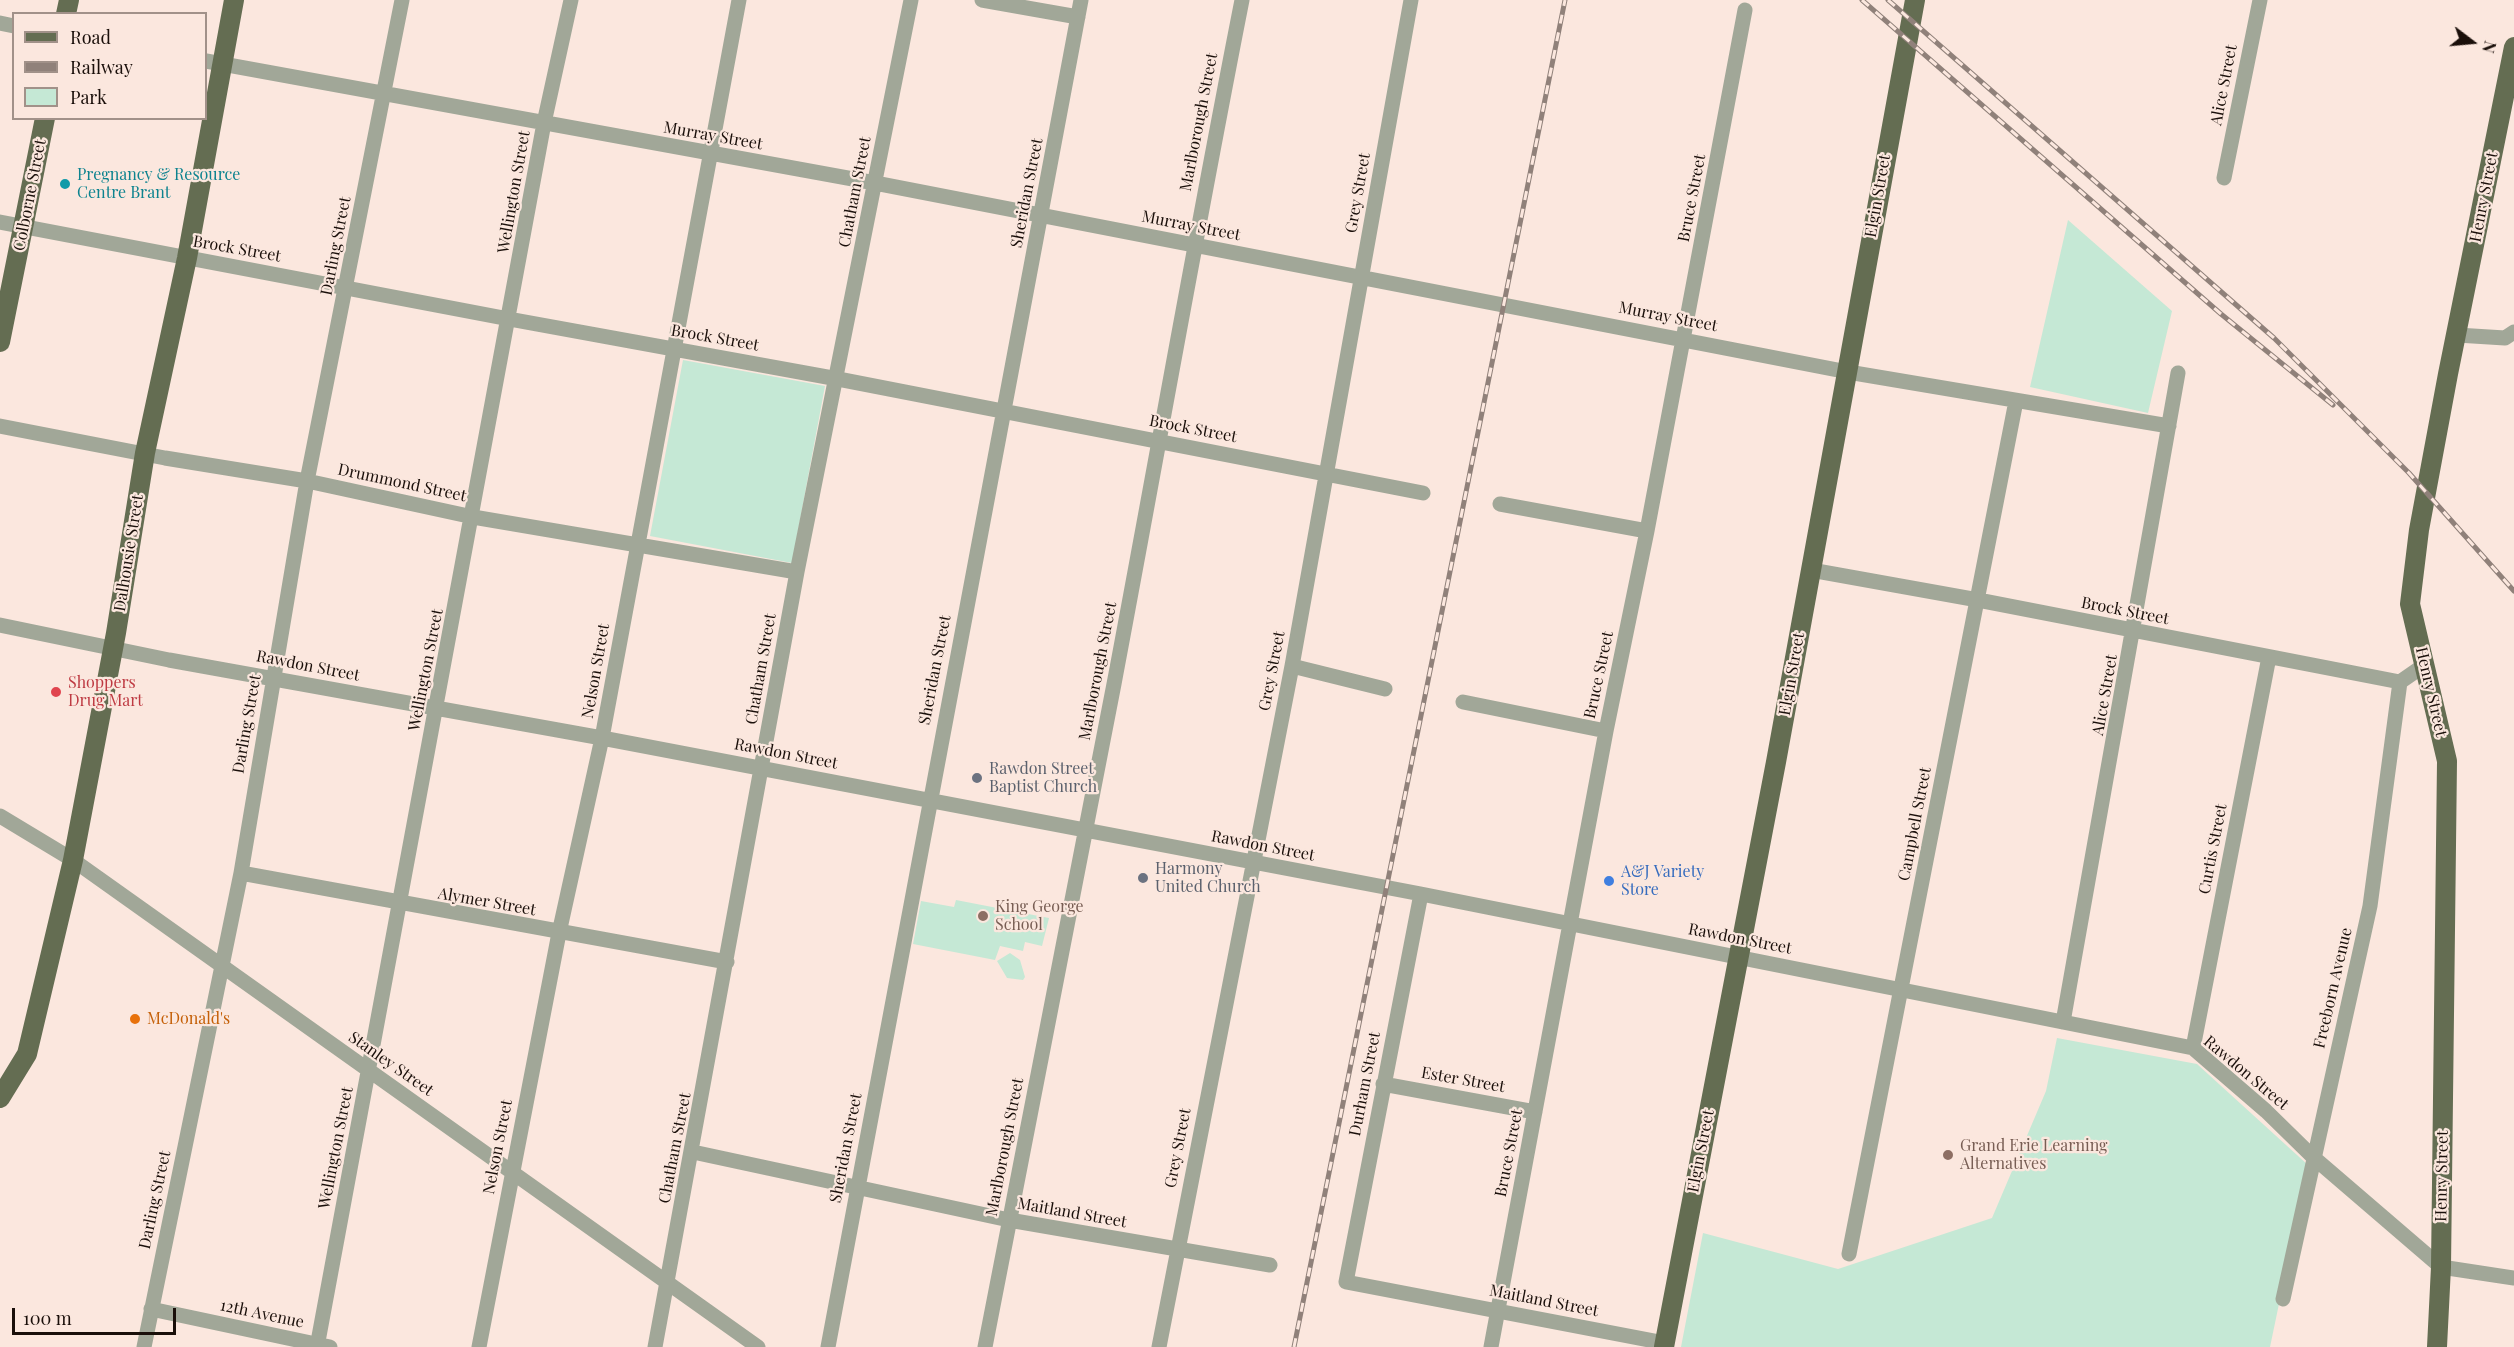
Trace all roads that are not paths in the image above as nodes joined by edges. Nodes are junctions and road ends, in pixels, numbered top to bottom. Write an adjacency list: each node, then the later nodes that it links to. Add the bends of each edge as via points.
1 (234, 0): 15 (main road, Dalhousie Street)
2 (402, 0): 16 (street, Darling Street)
3 (570, 0): 20 (street, Wellington Street)
4 (739, 0): 21 (street, Nelson Street)
5 (911, 0): 23 (street, Chatham Street)
6 (982, 0): 13 (street)
7 (1081, 0): 13 (street, Sheridan Street)
8 (1242, 0): 27 (street, Marlborough Street)
9 (1411, 0): 29 (street, Grey Street)
10 (1915, 0): 37 (main road, Elgin Street)
11 (2260, 0): 22 (street, Alice Street)
12 (1745, 10): 34 (street, Bruce Street)
13 (1078, 16): 24 (street, Sheridan Street)
14 (2514, 47): 33 (main road, Henry Street)
15 (214, 63): 16 (street, Murray Street); 17 (main road, Dalhousie Street)
16 (385, 95): 20 (street, Murray Street); 30 (street, Darling Street)
17 (207, 114)
18 (45, 120): 26 (main road, Colborne Street)
19 (206, 120): 28 (main road, Dalhousie Street)
20 (544, 123): 21 (street, Murray Street); 31 (street, Wellington Street)
21 (711, 154): 23 (street, Murray Street); 36 (street, Nelson Street)
22 (2224, 178)
23 (875, 183): 24 (street, Murray Street); 39 (street, Chatham Street)
24 (1041, 216): 27 (street, Murray Street); 41 (street, Sheridan Street)
25 (0, 222): 26 (street, Brock Street)
26 (24, 226): 28 (street, Brock Street); 35 (main road, Colborne Street)
27 (1194, 245): 29 (street, Murray Street); 44 (street, Marlborough Street)
28 (187, 258): 30 (street, Brock Street); 45 (main road, Dalhousie Street)
29 (1361, 276): 34 (street, Murray Street); 46 (street, Grey Street)
30 (346, 286): 31 (street, Brock Street); 47 (street, Darling Street)
31 (509, 320): 36 (street, Brock Street); 50 (street, Wellington Street)
32 (2514, 332): 33 (street, via 2505,338)
33 (2457, 335): 60 (main road, Henry Street, via 2419,530 2410,604)
34 (1684, 338): 37 (street, Murray Street); 51 (street, Bruce Street)
35 (0, 342)
36 (673, 348): 39 (street, Brock Street); 52 (street, Nelson Street)
37 (1848, 372): 40 (street, Murray Street); 53 (main road, Elgin Street)
38 (2178, 373): 43 (street, Alice Street)
39 (838, 379): 41 (street, Brock Street); 54 (street, Chatham Street)
40 (2016, 401): 43 (street, Murray Street); 55 (street, Campbell Street)
41 (1002, 411): 44 (street, Brock Street); 70 (street, Sheridan Street)
42 (0, 426): 45 (street, Drummond Street)
43 (2169, 426): 57 (street, Alice Street)
44 (1160, 440): 46 (street, Brock Street); 72 (street, Marlborough Street)
45 (145, 453): 47 (street, Drummond Street); 58 (main road, Dalhousie Street)
46 (1327, 472): 48 (street, Brock Street); 61 (street, Grey Street)
47 (307, 481): 50 (street, Drummond Street); 62 (street, Darling Street)
48 (1424, 493)
49 (1500, 504): 51 (street)
50 (472, 517): 52 (street, Drummond Street); 66 (street, Wellington Street)
51 (1647, 531): 67 (street, Bruce Street)
52 (637, 546): 54 (street, Drummond Street); 68 (street, Nelson Street)
53 (1811, 570): 55 (street, Brock Street); 80 (main road, Elgin Street)
54 (797, 572): 69 (street, Chatham Street)
55 (1978, 600): 57 (street, Brock Street); 83 (street, Campbell Street)
56 (0, 625): 58 (street, Rawdon Street)
57 (2134, 631): 59 (street, Brock Street); 84 (street, Alice Street)
58 (112, 649): 62 (street, Rawdon Street); 73 (main road, Dalhousie Street)
59 (2269, 657): 63 (street, Brock Street); 85 (street, Curtis Street)
60 (2426, 664): 63 (street); 98 (main road, Henry Street, via 2447,761)
61 (1292, 666): 64 (street); 74 (street, Grey Street)
62 (273, 677): 66 (street, Rawdon Street); 75 (street, Darling Street)
63 (2400, 682): 91 (street, Freeborn Avenue, via 2370,906)
64 (1385, 689)
65 (1463, 702): 67 (street)
66 (437, 710): 68 (street, Rawdon Street); 77 (street, Wellington Street)
67 (1606, 731): 78 (street, Bruce Street)
68 (602, 738): 69 (street, Rawdon Street); 79 (street, Nelson Street)
69 (761, 768): 70 (street, Rawdon Street); 81 (street, Chatham Street)
70 (929, 799): 72 (street, Rawdon Street); 93 (street, Sheridan Street)
71 (0, 816): 73 (street, Stanley Street)
72 (1086, 830): 74 (street, Rawdon Street); 94 (street, Marlborough Street)
73 (73, 860): 82 (street, Stanley Street); 88 (main road, Dalhousie Street, via 27,1054)
74 (1252, 863): 76 (street, Rawdon Street); 95 (street, Grey Street)
75 (241, 873): 77 (street, Alymer Street); 82 (street, Darling Street)
76 (1421, 894): 78 (street, Rawdon Street); 87 (street, Durham Street)
77 (399, 904): 79 (street, Alymer Street); 86 (street, Wellington Street)
78 (1569, 924): 80 (street, Rawdon Street); 89 (street, Bruce Street)
79 (559, 933): 81 (street, Alymer Street); 92 (street, Nelson Street)
80 (1739, 957): 83 (street, Rawdon Street); 105 (main road, Elgin Street)
81 (728, 962): 90 (street, Chatham Street)
82 (222, 966): 86 (street, Stanley Street); 103 (street, Darling Street)
83 (1900, 990): 84 (street, Rawdon Street); 96 (street, Campbell Street)
84 (2063, 1022): 85 (street, Rawdon Street)
85 (2193, 1048): 91 (street, Rawdon Street)
86 (370, 1070): 92 (street, Stanley Street); 106 (street, Wellington Street)
87 (1383, 1084): 89 (street, Ester Street); 101 (street, Durham Street)
88 (0, 1098)
89 (1535, 1112): 104 (street, Bruce Street)
90 (693, 1152): 93 (street, Maitland Street); 100 (street, Chatham Street)
91 (2313, 1157): 98 (street, Rawdon Street); 102 (street, Freeborn Avenue)
92 (512, 1172): 100 (street, Stanley Street); 108 (street, Nelson Street)
93 (856, 1186): 94 (street, Maitland Street); 111 (street, Sheridan Street)
94 (1009, 1220): 95 (street, Maitland Street); 112 (street, Marlborough Street)
95 (1177, 1248): 97 (street, Maitland Street); 113 (street, Grey Street)
96 (1849, 1254)
97 (1270, 1265)
98 (2441, 1267): 99 (street); 115 (main road, Henry Street)
99 (2514, 1278)
100 (668, 1282): 109 (street, Chatham Street); 110 (street, Stanley Street)
101 (1346, 1282): 104 (street, Maitland Street)
102 (2283, 1299)
103 (151, 1309): 106 (street, 12th Avenue); 107 (street, Darling Street)
104 (1498, 1311): 105 (street, Maitland Street); 114 (street, Bruce Street)
105 (1664, 1345)
106 (322, 1346)
107 (144, 1347)
108 (479, 1347)
109 (655, 1347)
110 (758, 1347)
111 (828, 1347)
112 (985, 1347)
113 (1159, 1347)
114 (1491, 1347)
115 (2436, 1347)

